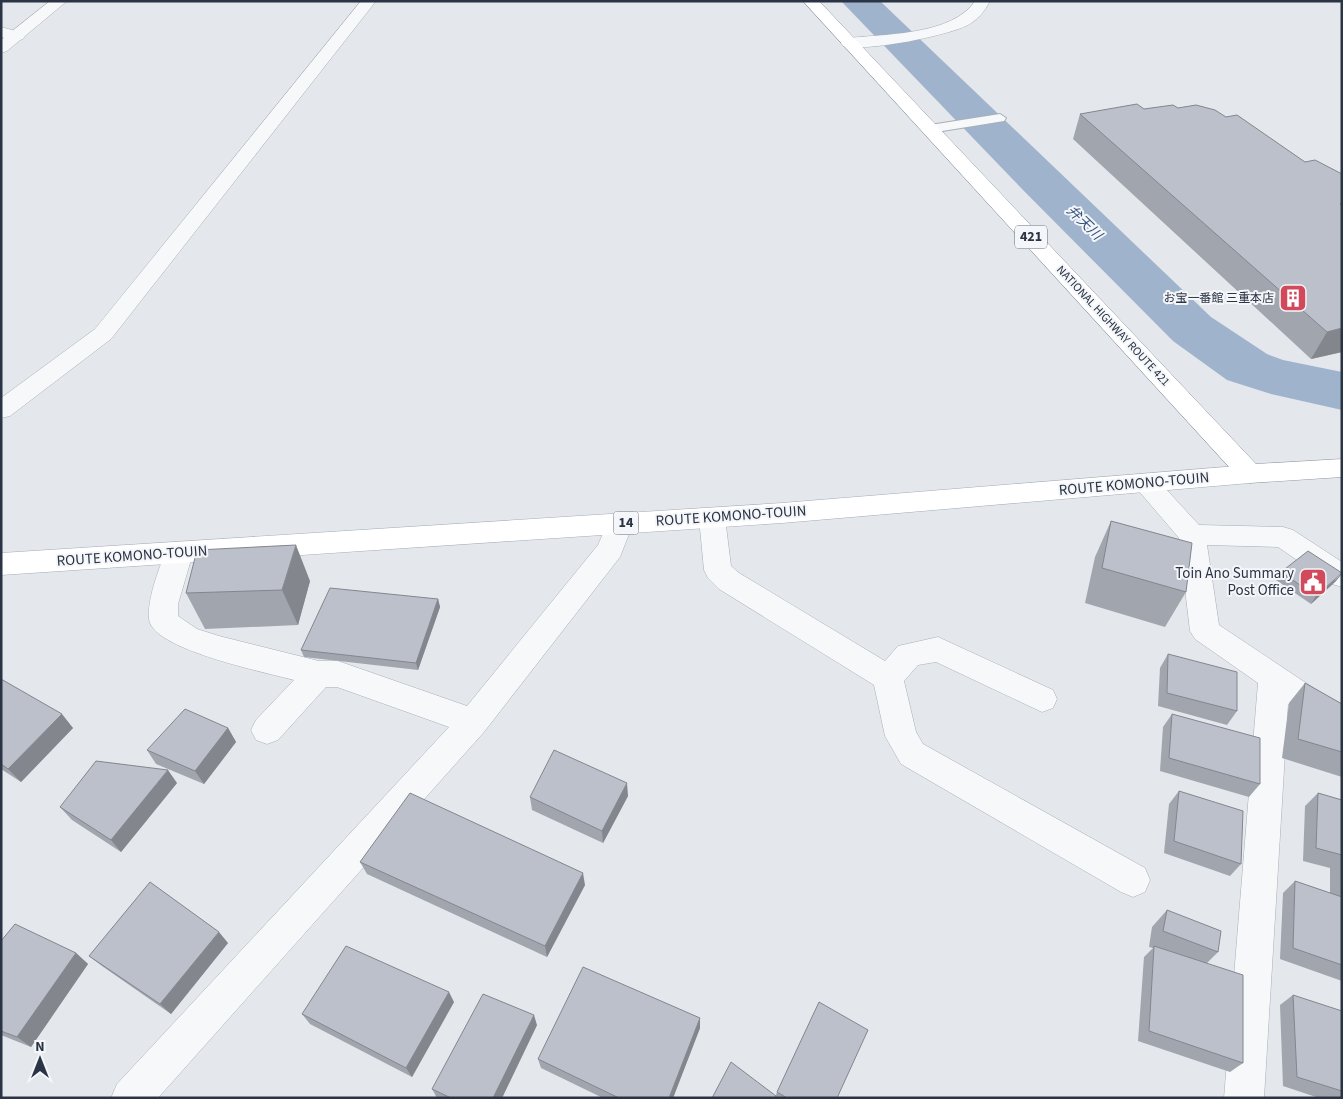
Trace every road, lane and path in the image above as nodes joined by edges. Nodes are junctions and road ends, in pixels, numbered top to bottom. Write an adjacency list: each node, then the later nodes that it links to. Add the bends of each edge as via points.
1 (60, 1): 6 (street)
2 (369, 1): 11 (street, via 103,334)
3 (810, 1): 7 (main road, NATIONAL HIGHWAY ROUTE 421 / 421)
4 (983, 1): 7 (street, via 977,13 956,26 922,34)
5 (1, 32): 6 (street)
6 (17, 36): 8 (street)
7 (849, 43): 10 (main road, NATIONAL HIGHWAY ROUTE 421 / 421)
8 (1, 48)
9 (1000, 118): 10 (lane)
10 (937, 128): 13 (main road, NATIONAL HIGHWAY ROUTE 421 / 421)
11 (1, 410)
12 (1342, 468): 13 (main road)
13 (1250, 474): 14 (main road, ROUTE KOMONO-TOUIN / 14)
14 (1145, 483): 15 (main road, ROUTE KOMONO-TOUIN / 14); 17 (street)
15 (712, 518): 16 (main road, ROUTE KOMONO-TOUIN / 14); 22 (street, via 718,570 729,581)
16 (620, 524): 18 (main road, ROUTE KOMONO-TOUIN / 14); 25 (street, via 610,550)
17 (1192, 535): 20 (street, via 1283,537); 23 (street, via 1205,631)
18 (179, 553): 19 (main road, ROUTE KOMONO-TOUIN / 14); 21 (street, via 164,604 164,621 187,636 219,648)
19 (1, 564)
20 (1342, 576)
21 (319, 674): 25 (street, via 338,674); 27 (street)
22 (888, 678): 24 (street, via 909,655 938,649); 28 (street, via 901,736 912,754)
23 (1274, 678): 26 (street); 30 (street)
24 (1042, 699)
25 (473, 722): 29 (street)
26 (1342, 724)
27 (267, 730)
28 (1133, 880)
29 (131, 1098)
30 (1244, 1098)

